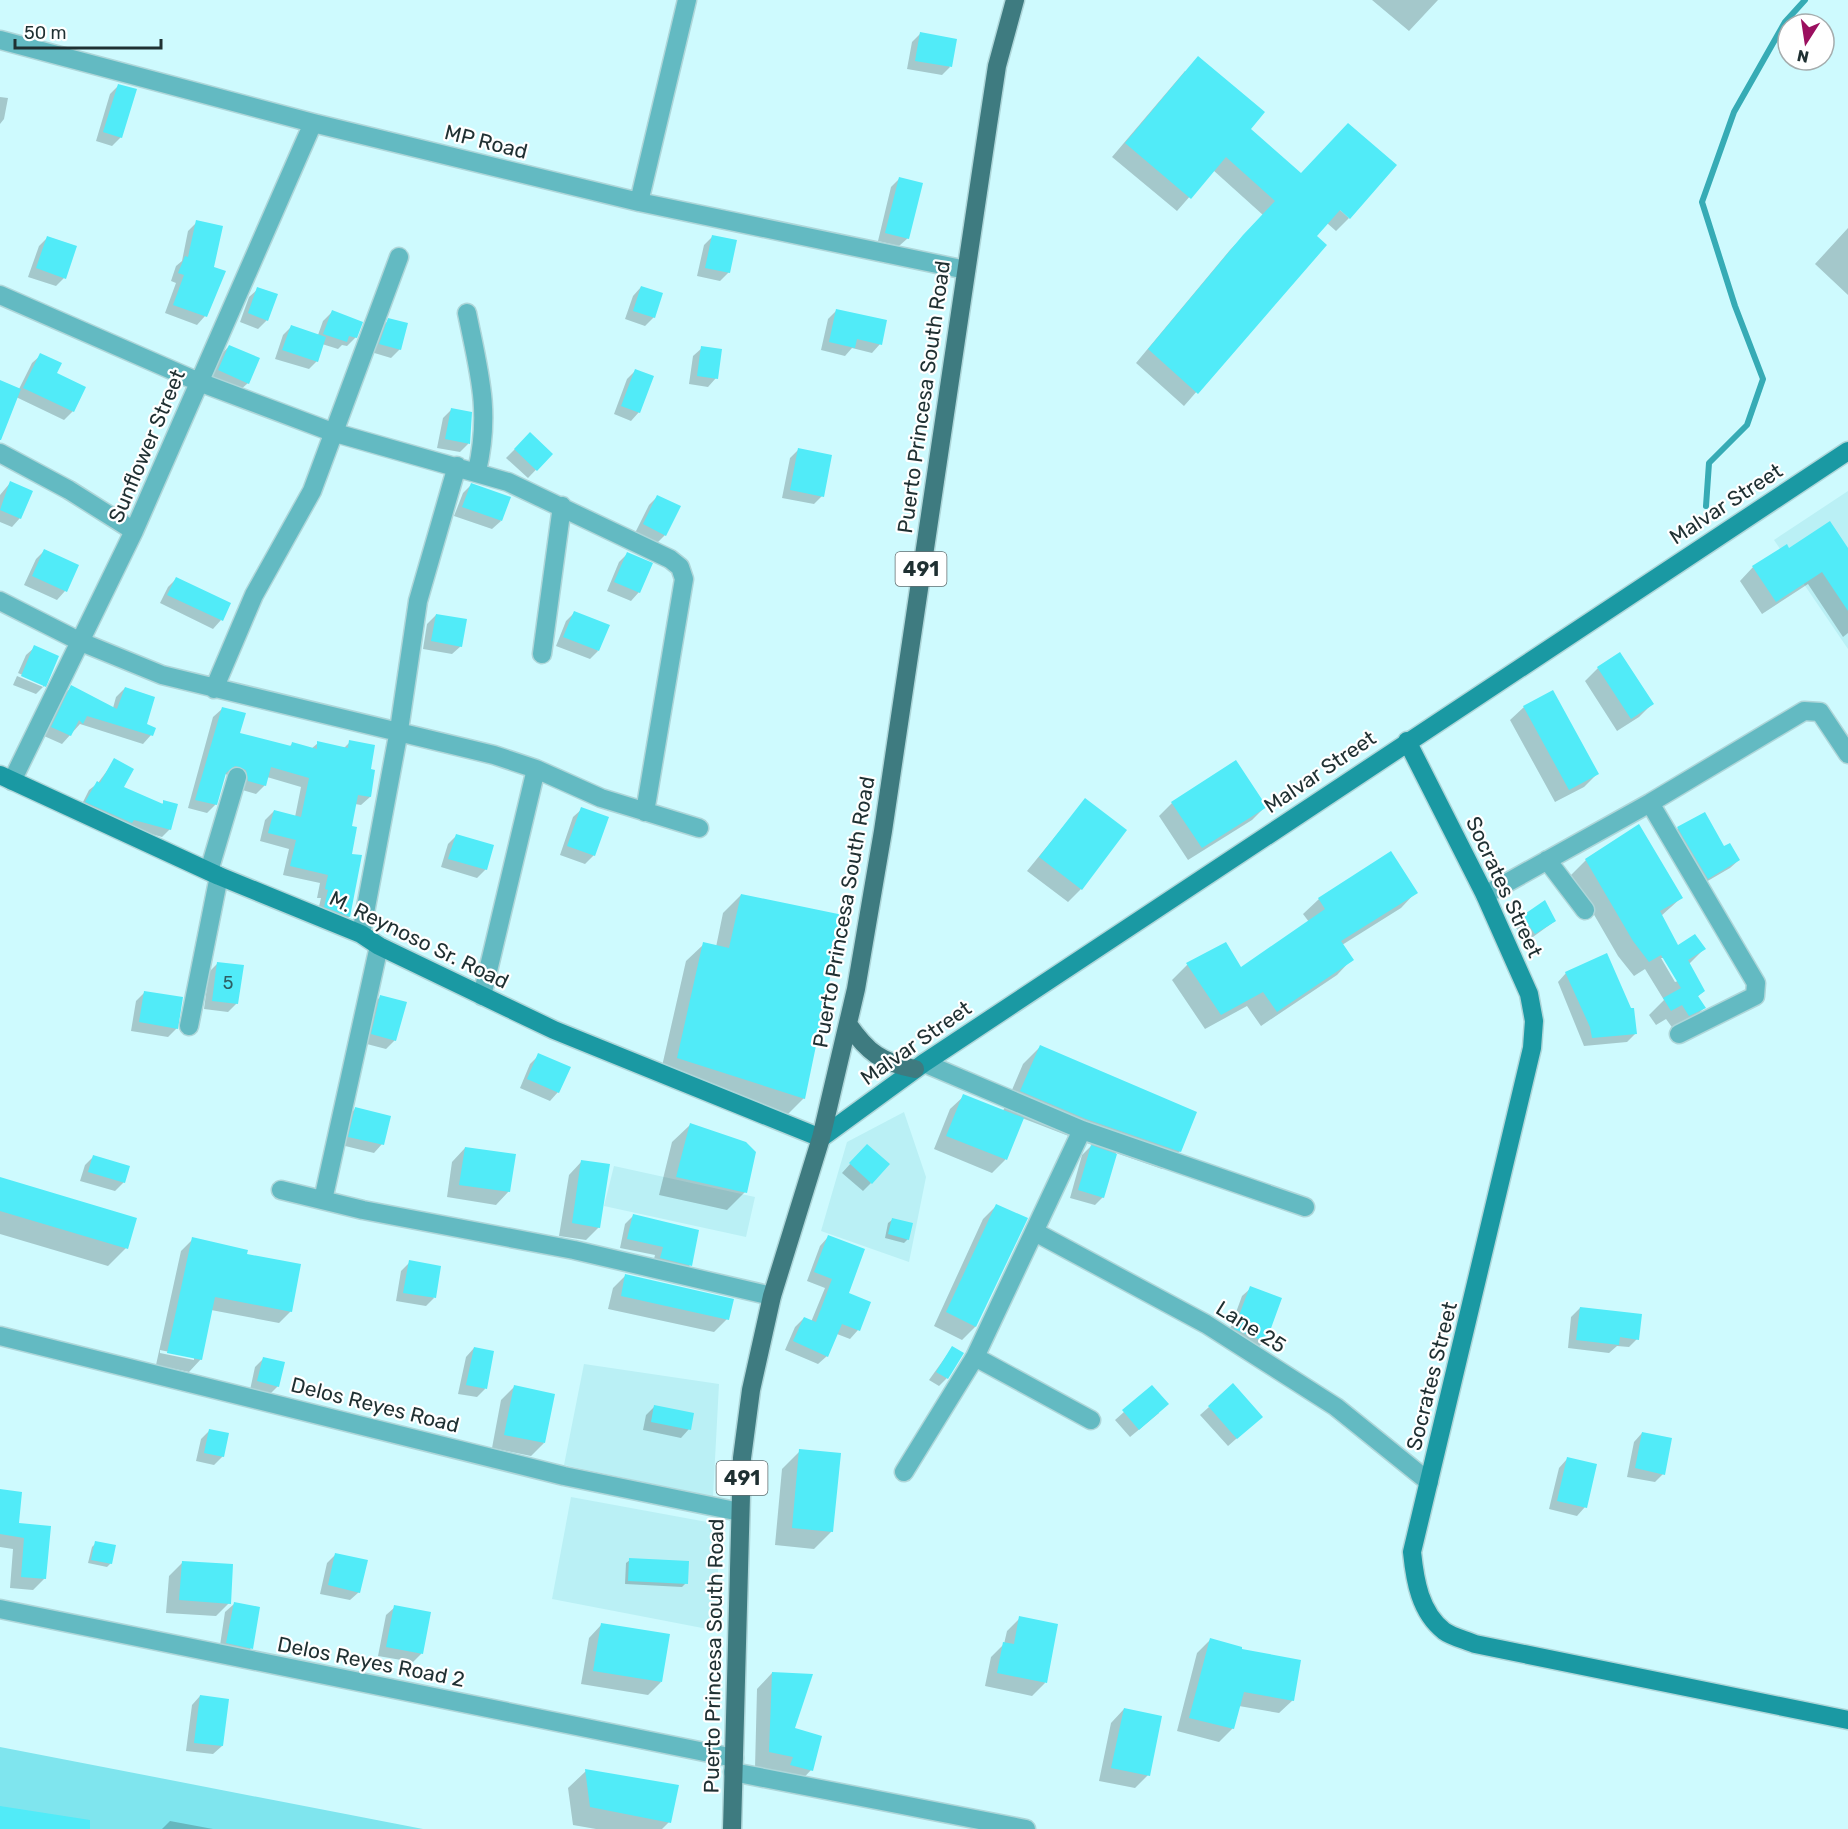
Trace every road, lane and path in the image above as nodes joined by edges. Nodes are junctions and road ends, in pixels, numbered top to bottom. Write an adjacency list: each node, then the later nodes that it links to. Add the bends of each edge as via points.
1 (687, 0): 5 (street)
2 (1015, 0): 7 (main road, Puerto Princesa South Road / 491, via 997,66)
3 (0, 40): 4 (street, MP Road)
4 (313, 123): 5 (street, MP Road); 10 (street, Sunflower Street)
5 (639, 202): 7 (street, MP Road)
6 (399, 257): 11 (street)
7 (966, 270): 38 (main road, Puerto Princesa South Road / 491, via 883,831)
8 (0, 294): 10 (street)
9 (467, 313): 15 (street, via 485,408)
10 (199, 381): 11 (street); 17 (street, Sunflower Street)
11 (332, 432): 14 (street); 21 (street, via 312,491 254,595)
12 (1848, 451): 23 (street, Malvar Street)
13 (0, 453): 17 (street)
14 (457, 466): 15 (street); 22 (street, via 418,601)
15 (477, 471): 16 (street)
16 (562, 506): 20 (street); 29 (street, via 670,559 683,573)
17 (135, 531): 19 (street, Sunflower Street)
18 (0, 601): 19 (street)
19 (81, 642): 21 (street, via 162,675); 27 (street, Sunflower Street)
20 (542, 654)
21 (214, 689): 22 (street)
22 (399, 730): 25 (street); 35 (street)
23 (1407, 741): 33 (street, Socrates Street); 41 (street, Malvar Street)
24 (1848, 754): 28 (street, via 1820,712 1804,711)
25 (536, 769): 29 (street, via 584,792); 37 (street)
26 (237, 777): 32 (street)
27 (6, 778): 32 (street, M. Reynoso Sr. Road)
28 (1650, 803): 31 (street); 40 (street, via 1757,990 1755,996)
29 (645, 812): 30 (street)
30 (699, 828)
31 (1547, 860): 33 (street); 34 (street)
32 (214, 874): 35 (street, M. Reynoso Sr. Road); 39 (street)
33 (1485, 895): 53 (street, Socrates Street, via 1529,994 1534,1021 1532,1048)
34 (1585, 910)
35 (361, 934): 36 (street, M. Reynoso Sr. Road)
36 (379, 946): 37 (street, M. Reynoso Sr. Road); 45 (street)
37 (482, 996): 43 (street, M. Reynoso Sr. Road, via 554,1030)
38 (848, 1024): 41 (main road, via 878,1057); 43 (main road, Puerto Princesa South Road / 491)
39 (189, 1026)
40 (1679, 1034)
41 (920, 1066): 42 (street); 43 (street, Malvar Street)
42 (1083, 1130): 46 (street); 47 (street)
43 (821, 1138): 48 (main road, Puerto Princesa South Road / 491)
44 (281, 1190): 45 (street)
45 (323, 1200): 48 (street, via 574,1250)
46 (1305, 1207)
47 (1035, 1232): 50 (street); 53 (street, Lane 25, via 1206,1324 1336,1407)
48 (772, 1296): 54 (main road, Puerto Princesa South Road / 491, via 751,1390)
49 (0, 1336): 54 (street, Delos Reyes Road, via 564,1476)
50 (975, 1358): 51 (street); 52 (street)
51 (1091, 1419)
52 (904, 1472)
53 (1429, 1482): 56 (street, Socrates Street, via 1412,1552 1423,1604 1444,1631 1475,1644)
54 (740, 1512): 57 (main road, Puerto Princesa South Road / 491)
55 (0, 1609): 57 (street, Delos Reyes Road 2)
56 (1848, 1720)
57 (733, 1765): 58 (main road, Puerto Princesa South Road / 491); 59 (street, Delos Reyes Road 2)
58 (732, 1829)
59 (1026, 1829)

